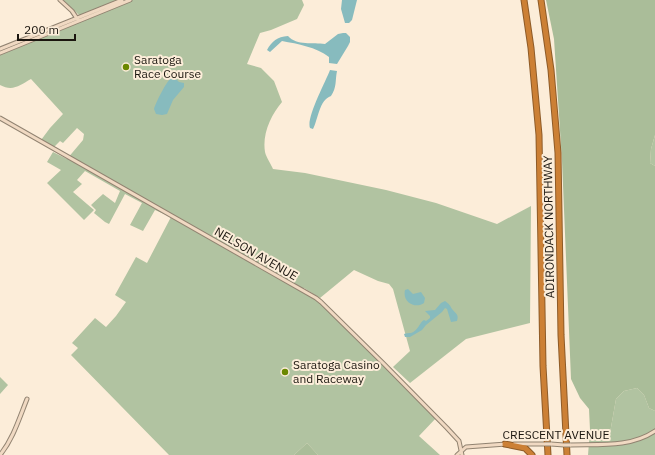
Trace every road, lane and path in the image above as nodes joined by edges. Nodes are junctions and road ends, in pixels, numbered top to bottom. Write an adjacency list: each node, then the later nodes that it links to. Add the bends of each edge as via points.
1 (60, 0): 6 (street)
2 (122, 0): 6 (street)
3 (130, 0): 6 (street)
4 (523, 0): 18 (highway, ADIRONDACK NORTHWAY, via 539,135 543,366)
5 (541, 0): 19 (highway, ADIRONDACK NORTHWAY, via 551,70 558,153 561,336)
6 (78, 20): 7 (street); 8 (street)
7 (0, 49)
8 (0, 53)
9 (0, 118): 13 (street, NELSON AVENUE, via 322,302 447,428 458,441)
10 (27, 399): 14 (street, via 15,430)
11 (655, 432): 12 (street, CRESCENT AVENUE, bridge, via 623,443)
12 (505, 444): 13 (street, CRESCENT AVENUE, via 466,447); 17 (highway, via 525,448)
13 (461, 451): 15 (street, CRESCENT AVENUE); 16 (street, NELSON AVENUE)
14 (0, 455)
15 (457, 455)
16 (462, 455)
17 (532, 455)
18 (548, 455)
19 (568, 455)

